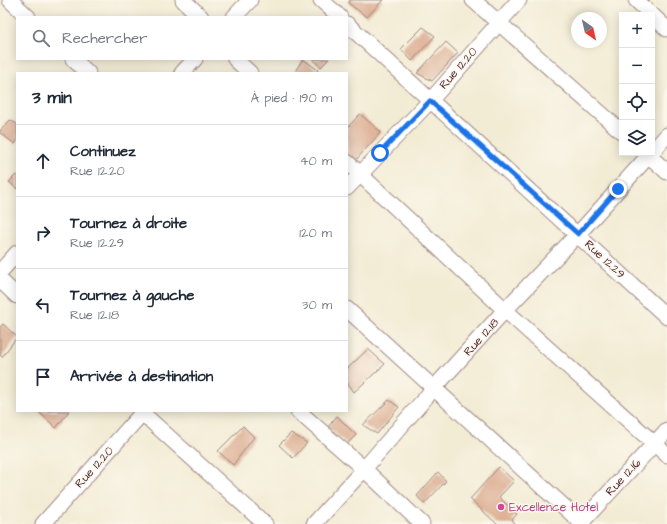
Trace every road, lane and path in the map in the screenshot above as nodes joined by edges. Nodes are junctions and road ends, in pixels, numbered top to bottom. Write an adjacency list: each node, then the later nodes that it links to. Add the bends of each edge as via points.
1 (10, 0): 8 (street)
2 (183, 0): 9 (street)
3 (250, 0): 10 (street)
4 (321, 0): 11 (street)
5 (473, 0): 12 (street)
6 (519, 0): 12 (street, Rue 12.20)
7 (636, 0): 14 (street)
8 (27, 16)
9 (200, 16)
10 (235, 16)
11 (339, 16)
12 (498, 23): 21 (street, Rue 12.20); 22 (street)
13 (348, 25): 21 (street, Rue 12.29)
14 (667, 29)
15 (74, 60): 18 (street)
16 (194, 60): 19 (street)
17 (235, 60): 20 (street)
18 (87, 72)
19 (183, 72)
20 (249, 72)
21 (430, 101): 29 (street, Rue 12.20); 31 (street, Rue 12.29)
22 (619, 129)
23 (667, 135): 24 (street, Rue 12.18)
24 (655, 147)
25 (646, 156): 31 (street, Rue 12.18)
26 (652, 156): 28 (street)
27 (348, 163): 29 (street)
28 (667, 172)
29 (360, 174): 30 (street, Rue 12.20); 37 (street)
30 (348, 187)
31 (578, 234): 37 (street, Rue 12.18); 38 (street, Rue 12.29)
32 (16, 254): 33 (street)
33 (0, 272)
34 (0, 280): 35 (street)
35 (16, 295)
36 (348, 310): 39 (street)
37 (505, 310): 39 (street, Rue 12.18); 43 (street)
38 (667, 317)
39 (434, 388): 45 (street, Rue 12.18); 46 (street)
40 (142, 412): 47 (street, Rue 12.20); 48 (street)
41 (299, 412): 45 (street)
42 (667, 430): 43 (street, Rue 12.16)
43 (655, 444): 44 (street); 46 (street, Rue 12.16)
44 (667, 455)
45 (364, 470): 49 (street, Rue 12.18); 50 (street)
46 (581, 523)
47 (43, 524)
48 (266, 524)
49 (314, 524)
50 (422, 524)

